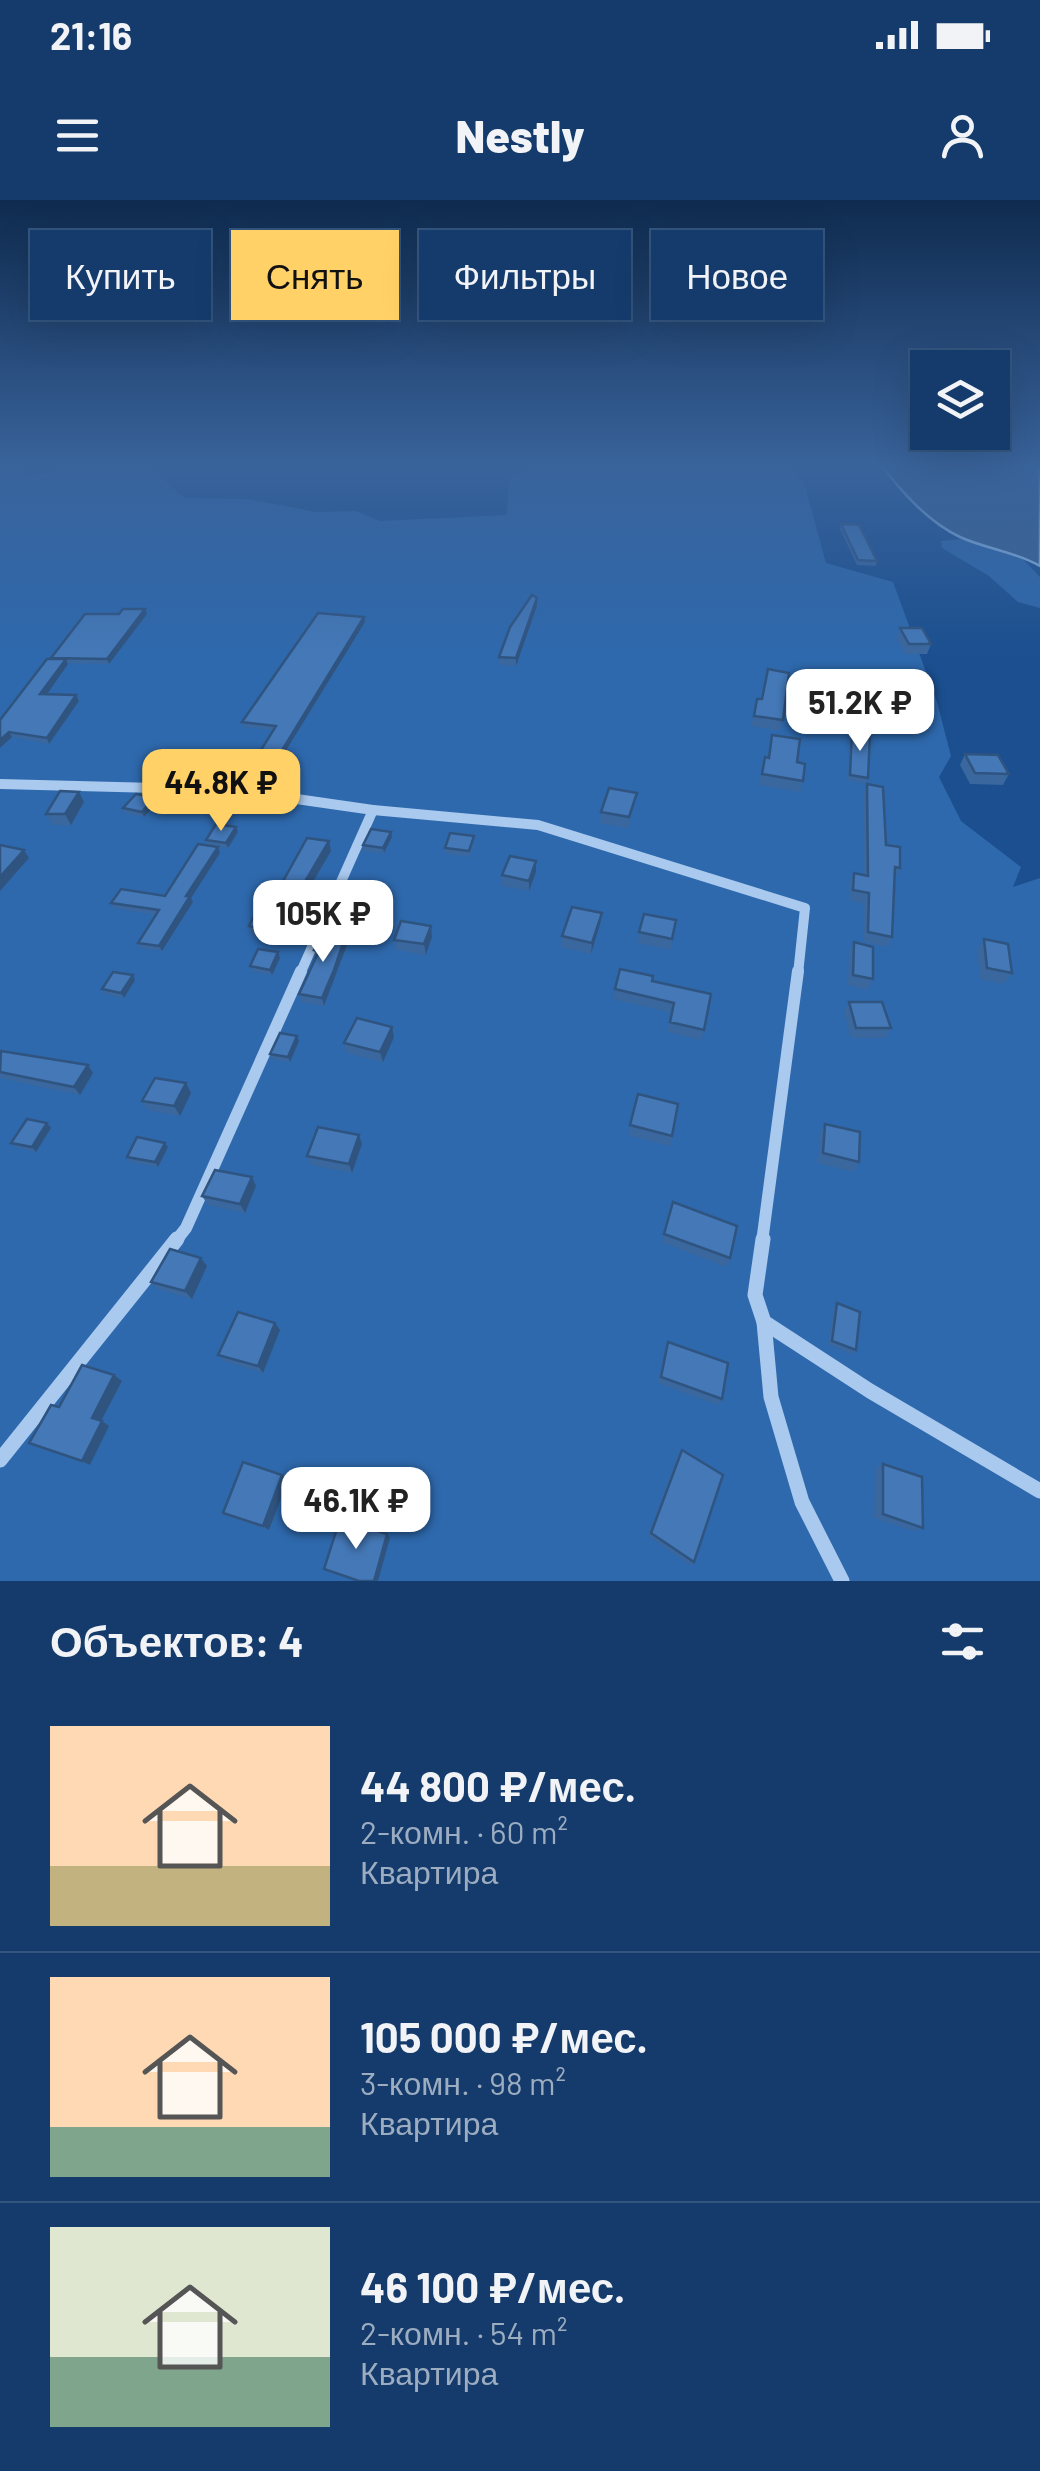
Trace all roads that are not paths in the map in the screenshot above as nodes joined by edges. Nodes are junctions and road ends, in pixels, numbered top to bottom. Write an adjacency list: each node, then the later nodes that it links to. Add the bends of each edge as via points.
1 (0, 784): 2 (street, via 169,786)
2 (373, 810): 3 (street, via 538,825 805,908 755,1295); 4 (street, via 186,1228)
3 (764, 1322): 5 (street); 6 (street, via 771,1397 802,1502)
4 (0, 1460)
5 (1040, 1491)
6 (842, 1581)

